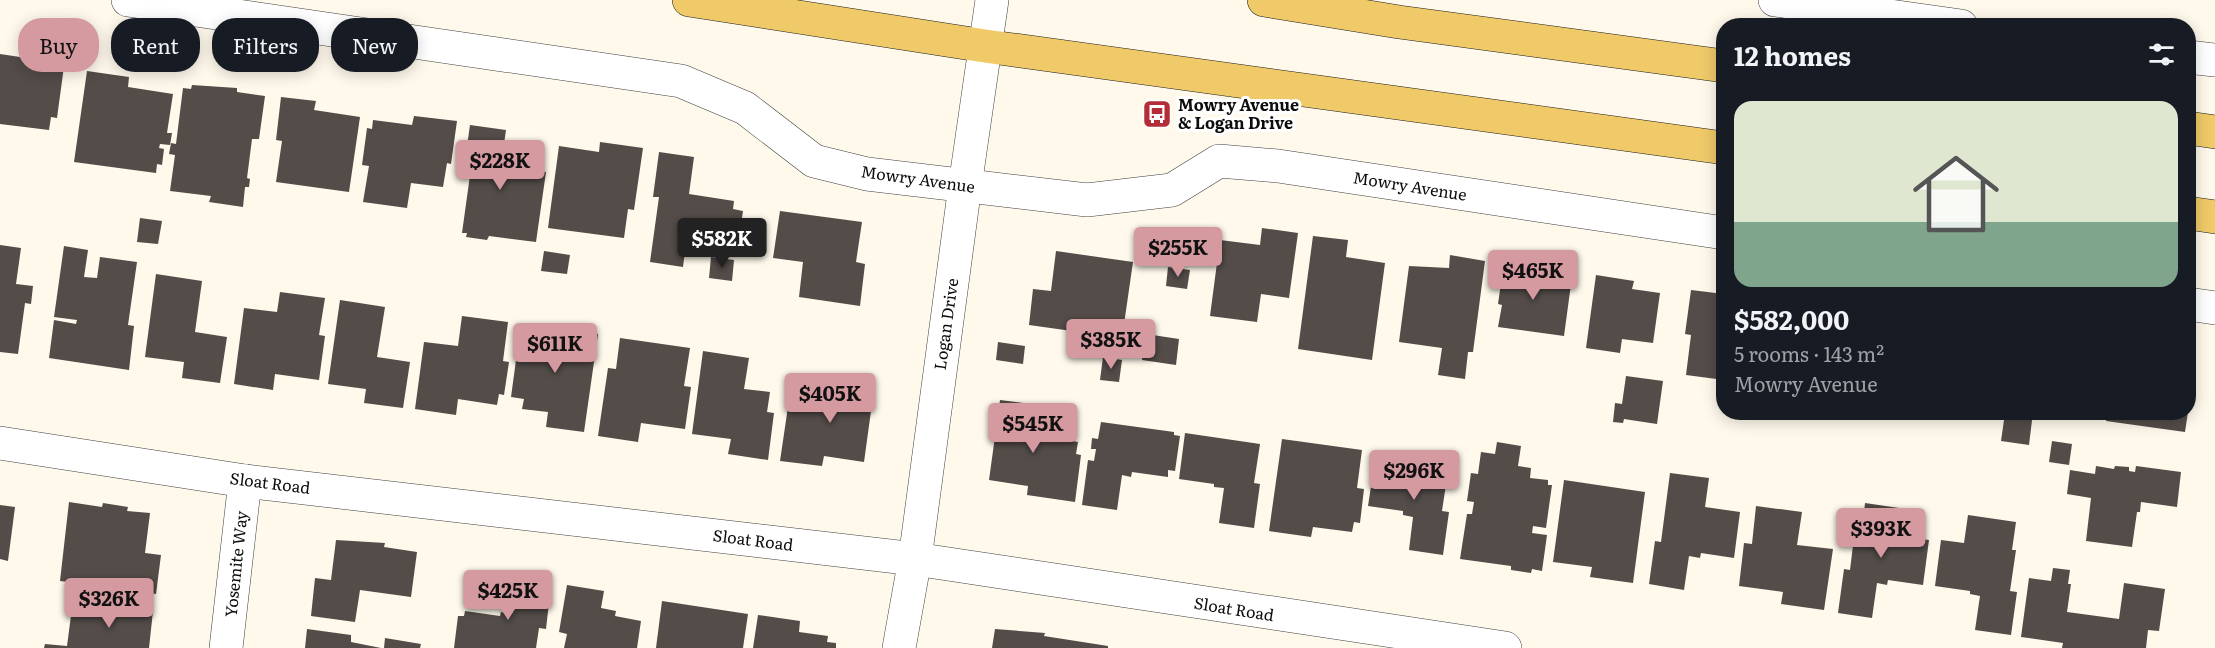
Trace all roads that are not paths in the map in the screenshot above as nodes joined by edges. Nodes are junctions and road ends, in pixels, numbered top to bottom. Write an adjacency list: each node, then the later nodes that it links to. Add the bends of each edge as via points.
1 (128, 0): 14 (street, Mowry Avenue, via 681,81 745,108 814,161 867,174)
2 (689, 0): 7 (main road)
3 (992, 0): 7 (street, Logan Drive)
4 (1264, 0): 10 (main road)
5 (1775, 0): 6 (street)
6 (1904, 18)
7 (986, 46): 13 (main road); 14 (street, Logan Drive)
8 (2196, 58): 9 (street)
9 (2215, 60)
10 (1716, 65)
11 (2196, 129): 12 (main road)
12 (2215, 132)
13 (1716, 147)
14 (965, 186): 17 (street, Mowry Avenue, via 1088,200 1172,190 1219,161 1290,168); 22 (street, Logan Drive)
15 (2196, 214): 16 (main road)
16 (2215, 217)
17 (1716, 232)
18 (2196, 305): 19 (street)
19 (2215, 308)
20 (0, 443): 21 (street, Sloat Road)
21 (245, 481): 22 (street, Sloat Road); 24 (street, Yosemite Way)
22 (915, 559): 23 (street, Sloat Road); 25 (street, Logan Drive)
23 (1348, 637): 26 (street, Sloat Road)
24 (226, 648)
25 (899, 648)
26 (1504, 648)

